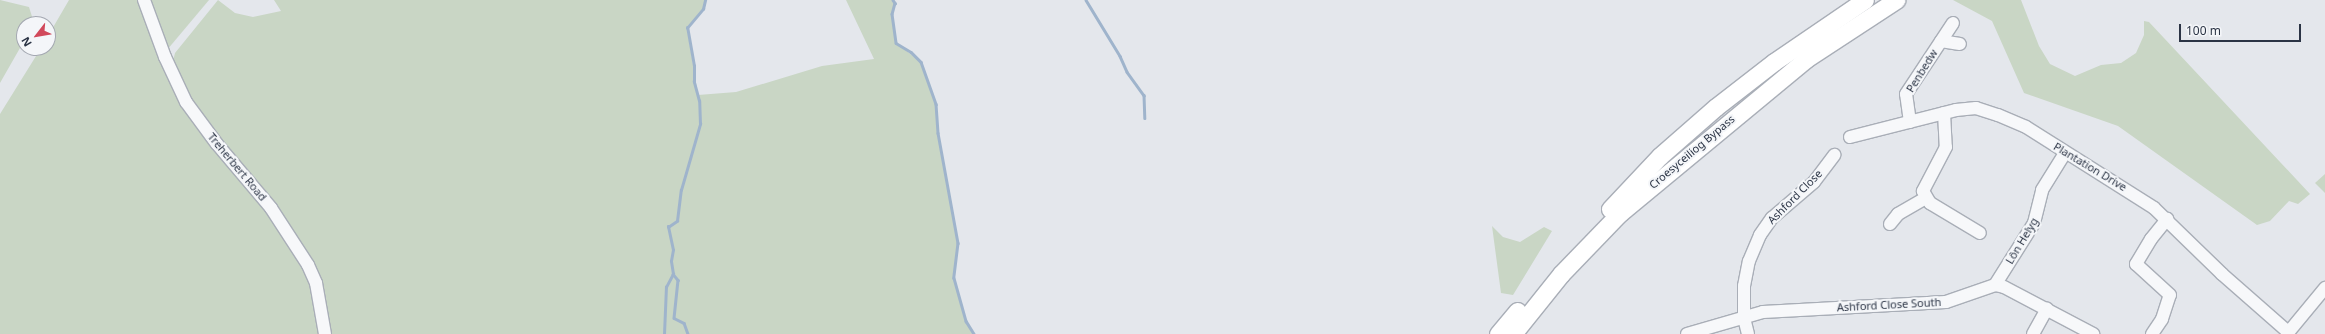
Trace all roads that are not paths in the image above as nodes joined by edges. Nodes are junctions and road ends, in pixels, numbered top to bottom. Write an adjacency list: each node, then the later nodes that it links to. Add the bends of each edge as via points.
1 (144, 0): 21 (street, Treherbert Road, via 165,57 186,102 217,144 271,208 308,265 316,283)
2 (1865, 0): 22 (highway, Croesyceiliog Bypass, via 1774,62 1716,107 1660,156 1556,265)
3 (1896, 0): 23 (highway, Croesyceiliog Bypass, via 1806,59 1620,213 1561,274)
4 (1953, 23): 5 (street, Penbedw)
5 (1941, 41): 6 (street); 8 (street, Penbedw, via 1906,94)
6 (1960, 44)
7 (1944, 113): 8 (street, Plantation Drive); 10 (street, Plantation Drive, via 1976,108 1998,114); 12 (street, via 1946,147 1923,191)
8 (1910, 122): 9 (street, Plantation Drive)
9 (1850, 137)
10 (2065, 153): 13 (street, Plantation Drive, via 2142,199); 16 (street, Lôn Helyg, via 2042,190 2034,223)
11 (1834, 155): 19 (street, Ashford Close, via 1814,182 1772,218 1760,235 1748,261 1744,286)
12 (1926, 198): 14 (street, via 1898,214); 15 (street, via 1930,203)
13 (2167, 219): 20 (street, Plantation Drive); 28 (street, via 2136,264 2170,295 2162,320)
14 (1890, 224)
15 (1980, 233)
16 (1995, 285): 18 (street); 19 (street, Ashford Close South, via 1946,302 1776,310)
17 (2325, 288): 20 (street)
18 (2047, 309): 26 (street); 27 (street)
19 (1744, 318): 24 (street, Ashford Close South); 25 (street, Ashford Close)
20 (2287, 333)
21 (325, 334)
22 (1498, 334)
23 (1513, 334)
24 (1687, 334)
25 (1748, 334)
26 (2033, 334)
27 (2093, 334)
28 (2152, 334)

